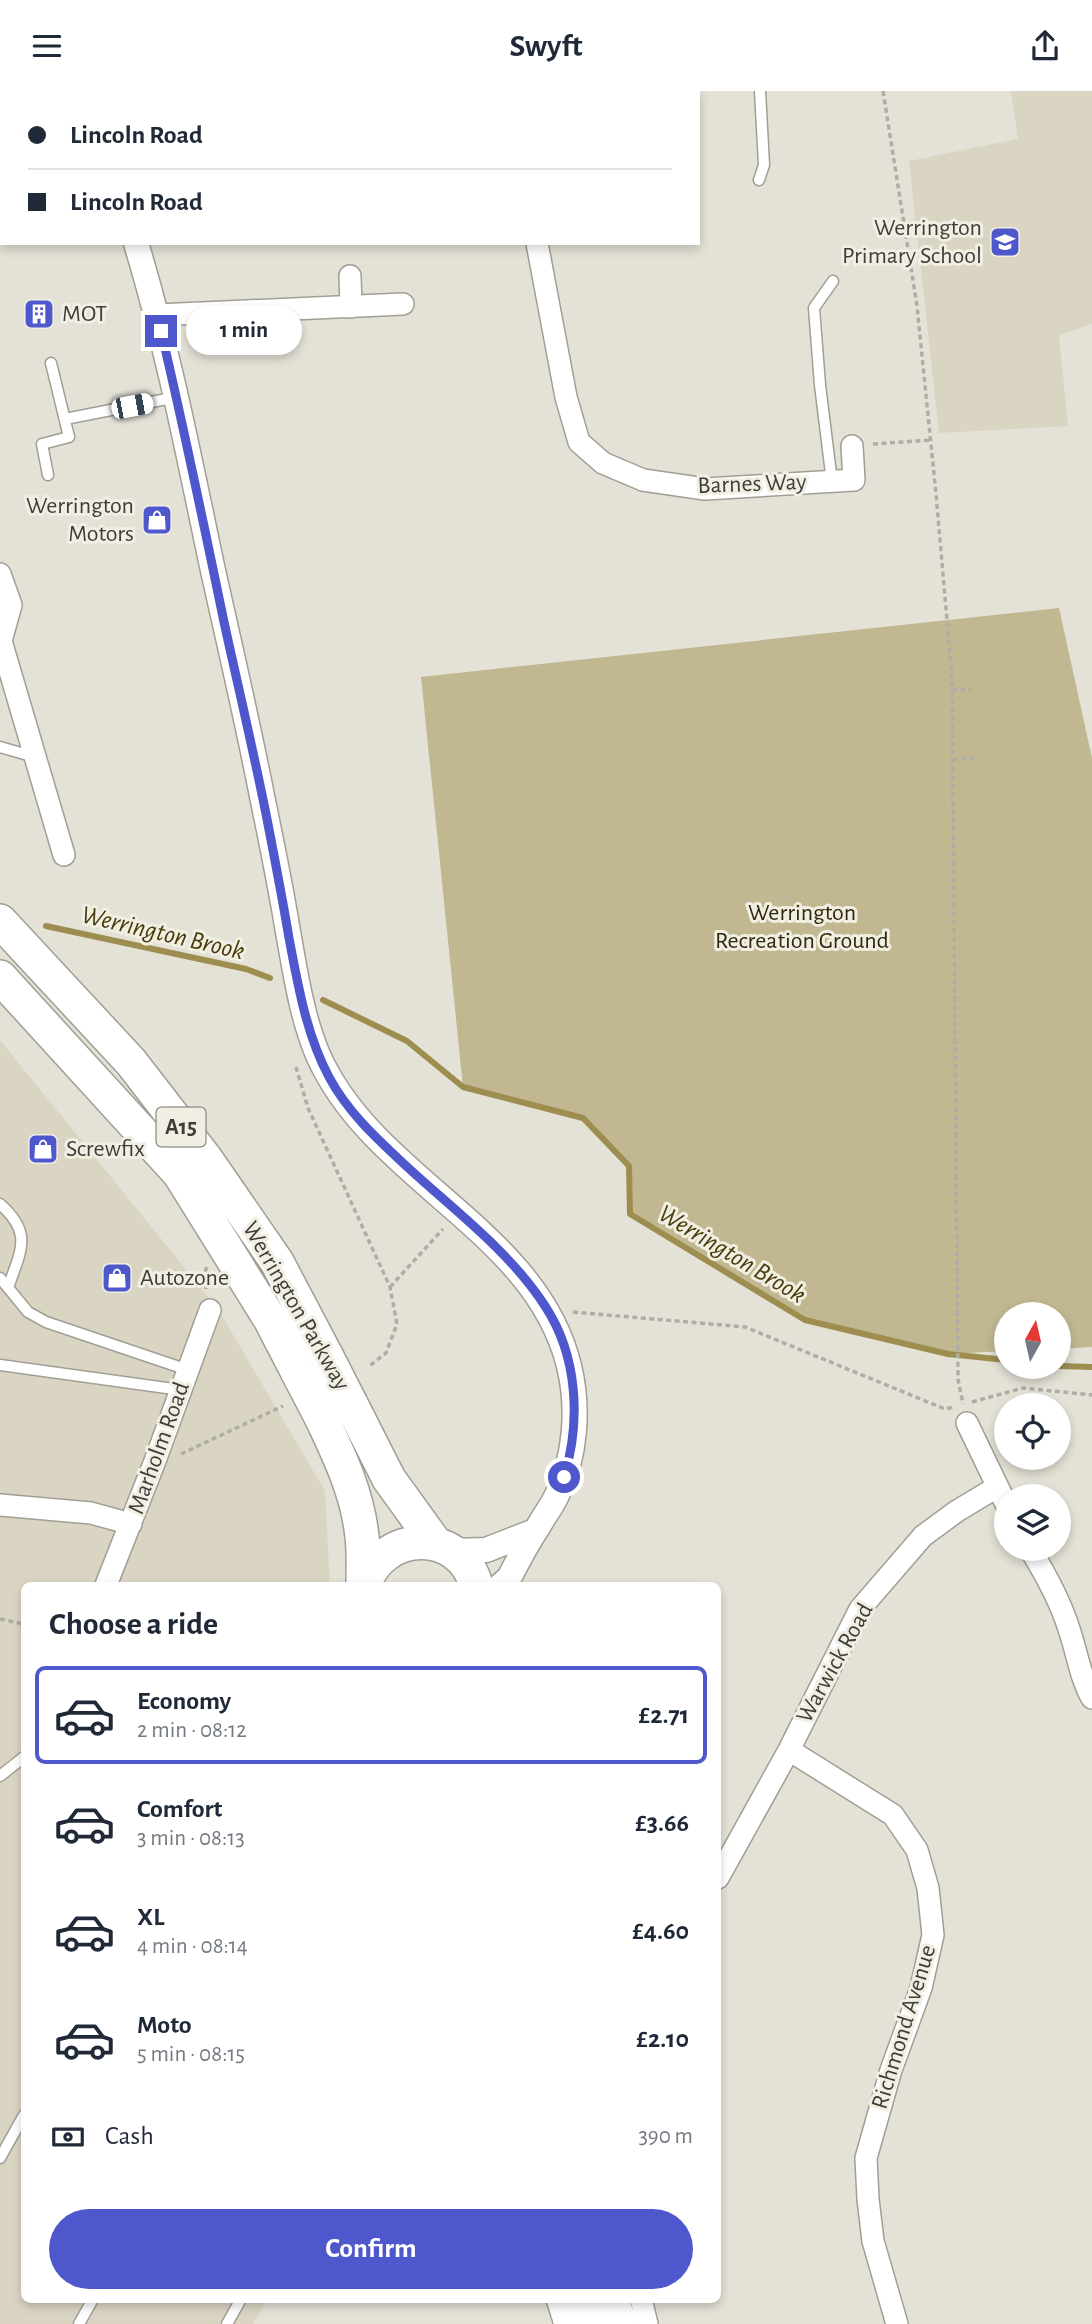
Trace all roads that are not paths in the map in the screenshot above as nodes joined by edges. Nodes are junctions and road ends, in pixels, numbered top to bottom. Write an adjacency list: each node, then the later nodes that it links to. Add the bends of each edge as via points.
1 (760, 91): 2 (lane, via 764,166)
2 (759, 180)
3 (137, 245): 9 (street)
4 (537, 245): 15 (street, Barnes Way, via 579,442 603,463 643,480 705,489)
5 (350, 276): 8 (street)
6 (833, 281): 15 (lane, via 814,308)
7 (403, 304): 8 (street)
8 (351, 307): 9 (street)
9 (157, 315): 11 (street)
10 (51, 363): 12 (lane)
11 (177, 397): 12 (lane); 35 (street, via 298,983 318,1053 334,1086 359,1120 521,1274 547,1308 569,1364 575,1423 569,1459 558,1495)
12 (65, 419): 14 (lane, via 69,437 42,444)
13 (852, 446): 15 (street, Barnes Way, via 854,480)
14 (48, 475)
15 (832, 482)
16 (0, 575): 17 (street, via 10,605)
17 (4, 622): 19 (street, via 1,641)
18 (0, 747): 19 (lane)
19 (35, 757): 20 (street)
20 (64, 855)
21 (0, 921): 36 (highway, Werrington Parkway / A15, bridge, via 131,1062 206,1159 277,1262 388,1479)
22 (0, 977): 39 (highway, Werrington Parkway / A15, bridge, via 178,1173 270,1319 342,1460 363,1539)
23 (0, 1204): 25 (lane, via 16,1218 22,1236)
24 (0, 1278): 25 (lane)
25 (8, 1288): 28 (lane, via 28,1312 46,1322)
26 (210, 1310): 28 (street, Marholm Road)
27 (0, 1365): 29 (lane)
28 (188, 1370): 29 (street, Marholm Road)
29 (181, 1391): 34 (street, Marholm Road)
30 (965, 1414): 31 (street)
31 (997, 1484)
32 (994, 1499): 44 (street, Warwick Road, via 957,1511 923,1536 860,1609)
33 (0, 1505): 34 (street, via 91,1513)
34 (131, 1524): 38 (street, Marholm Road)
35 (535, 1531): 36 (street, via 486,1550); 42 (street)
36 (443, 1548): 40 (highway, A15, via 419,1542 403,1544 376,1562); 41 (highway, A15, via 464,1562)
37 (1037, 1561): 43 (street, via 1057,1595)
38 (107, 1582)
39 (364, 1582)
40 (365, 1582)
41 (474, 1582)
42 (504, 1582)
43 (1092, 1698)
44 (789, 1750): 47 (street, Warwick Road); 62 (street, Richmond Avenue, via 893,1815 917,1850 928,1888 933,1935 866,2158 873,2242)
45 (21, 1760): 46 (lane)
46 (0, 1776)
47 (721, 1873)
48 (21, 2120): 49 (lane)
49 (0, 2158)
50 (91, 2303): 56 (lane)
51 (239, 2303): 57 (lane)
52 (558, 2303): 58 (street)
53 (582, 2303): 59 (highway)
54 (613, 2303): 60 (highway)
55 (642, 2303): 61 (street)
56 (79, 2324)
57 (227, 2324)
58 (565, 2324)
59 (589, 2324)
60 (620, 2324)
61 (647, 2324)
62 (897, 2324)

